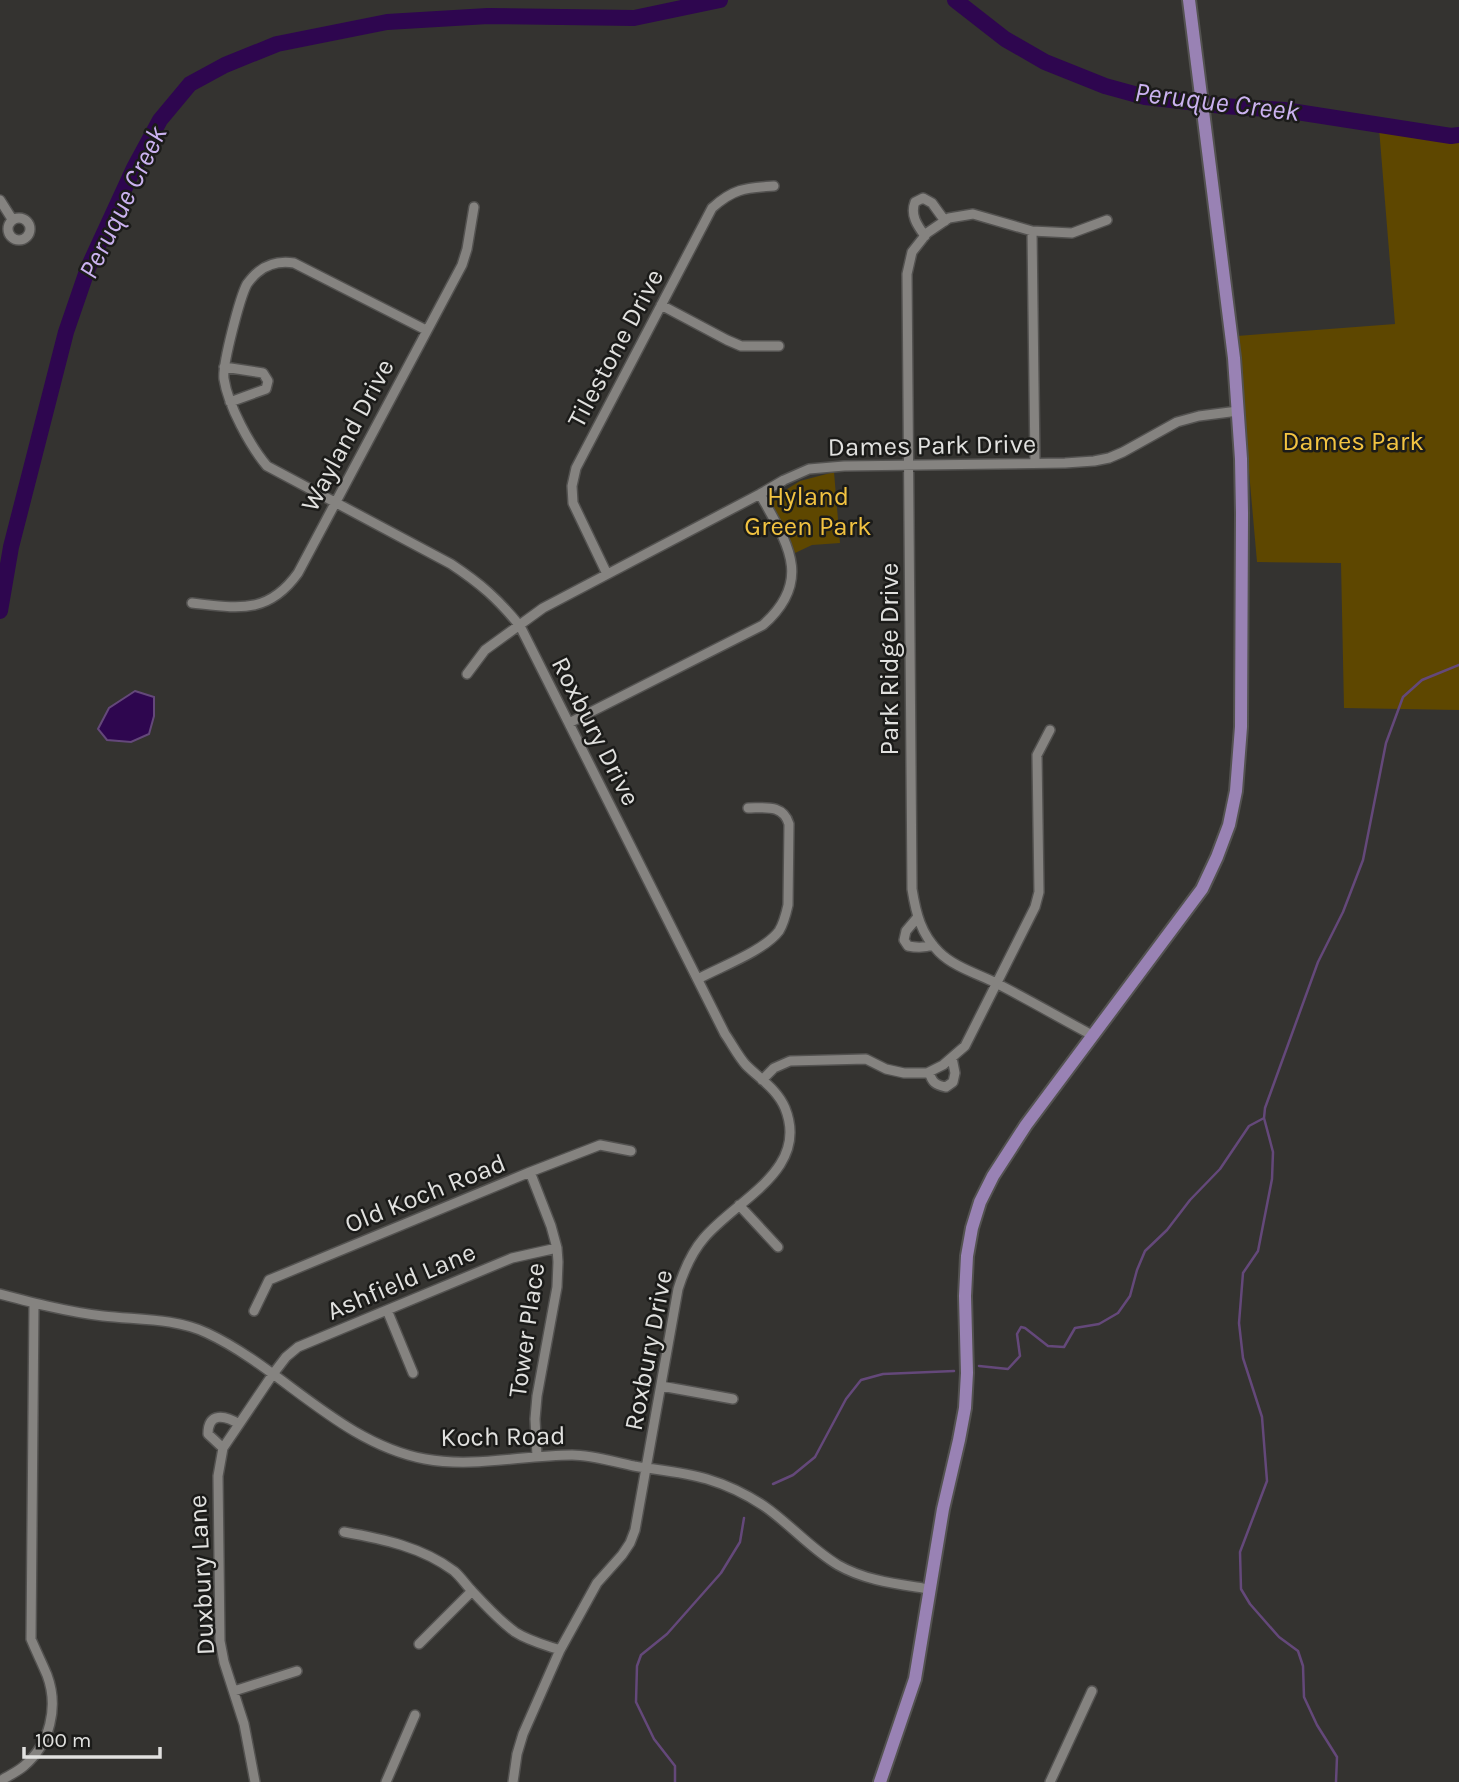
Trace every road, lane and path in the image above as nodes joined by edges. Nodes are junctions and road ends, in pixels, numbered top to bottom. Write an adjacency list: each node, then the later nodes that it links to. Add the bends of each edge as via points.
1 (1189, 0): 15 (main road)
2 (774, 186): 10 (street, Tilestone Drive, via 743,189 712,208)
3 (0, 200): 5 (street)
4 (474, 207): 11 (street, Wayland Drive, via 461,265)
5 (12, 219)
6 (1107, 220): 8 (street, Park Ridge Drive, via 1072,233)
7 (945, 221): 8 (street, Park Ridge Drive, via 973,214); 9 (street, Park Ridge Drive); 9 (street, via 932,203 923,198 915,202 916,224)
8 (1032, 231): 16 (street)
9 (925, 236): 17 (street, Park Ridge Drive, via 912,252 906,274)
10 (661, 305): 12 (street, via 741,346); 20 (street, Tilestone Drive, via 576,468 572,486 573,503)
11 (426, 330): 13 (street, Roxbury Drive, via 294,262 281,261 256,273 246,286); 19 (street, Wayland Drive)
12 (779, 346)
13 (224, 368): 14 (street, Roxbury Drive); 14 (street, via 263,373 268,381 266,389)
14 (230, 402): 19 (street, Roxbury Drive, via 255,453 267,466)
15 (1238, 411): 16 (street, Dames Park Drive, via 1177,422 1109,458); 31 (main road, via 1240,737 1229,825 1202,889)
16 (1035, 463): 17 (street, Dames Park Drive)
17 (908, 465): 18 (street, Dames Park Drive, via 809,469); 27 (street, Park Ridge Drive, via 912,889)
18 (760, 494): 20 (street, Dames Park Drive); 24 (street, via 792,560 790,586 781,608 763,625)
19 (336, 503): 21 (street, Wayland Drive, via 283,592 248,607); 22 (street, Roxbury Drive, via 451,564 500,601)
20 (607, 574): 22 (street, Dames Park Drive, via 542,608)
21 (192, 603)
22 (520, 626): 23 (street, Dames Park Drive, via 485,650); 24 (street, Roxbury Drive)
23 (467, 674)
24 (569, 723): 29 (street, Roxbury Drive)
25 (1050, 730): 30 (street, via 1037,755 1039,892)
26 (748, 808): 29 (street, via 776,808 787,817 785,917 767,943)
27 (917, 918): 28 (street, Park Ridge Drive); 28 (street, Park Ridge Drive, via 904,940 917,948)
28 (933, 945): 30 (street, Park Ridge Drive, via 958,965)
29 (698, 979): 34 (street, Roxbury Drive, via 733,1046)
30 (997, 984): 31 (street, Park Ridge Drive); 32 (street, via 965,1046)
31 (1092, 1035): 53 (main road, via 1007,1152 980,1202 967,1256 965,1408)
32 (952, 1058): 33 (street); 33 (street, via 955,1073 946,1087 937,1086)
33 (929, 1072): 34 (street, via 904,1073 866,1059 790,1061)
34 (762, 1080): 37 (street, Roxbury Drive, via 784,1106 790,1142 772,1177)
35 (631, 1151): 36 (street, Old Koch Road, via 600,1145)
36 (530, 1172): 39 (street, Tower Place); 43 (street, Old Koch Road, via 269,1280)
37 (739, 1205): 38 (street); 46 (street, Roxbury Drive, via 688,1260 678,1289)
38 (778, 1247)
39 (557, 1248): 42 (street, Ashfield Lane, via 512,1258); 50 (street, Tower Place, via 556,1287 537,1396)
40 (0, 1294): 41 (street, Koch Road)
41 (34, 1303): 45 (street, Koch Road, via 104,1316 153,1319 203,1331); 61 (street, via 31,1639 47,1674 52,1717 36,1753)
42 (387, 1310): 44 (street); 45 (street, Ashfield Lane, via 298,1347)
43 (254, 1311)
44 (413, 1373)
45 (273, 1374): 48 (street, Duxbury Lane); 50 (street, Koch Road, via 384,1447 425,1459 470,1463)
46 (661, 1386): 47 (street); 51 (street, Roxbury Drive)
47 (733, 1399)
48 (239, 1424): 49 (street, Duxbury Lane); 49 (street, via 228,1418 211,1421 208,1434)
49 (223, 1448): 58 (street, Duxbury Lane, via 218,1476 220,1641)
50 (537, 1456): 51 (street, Koch Road, via 575,1455)
51 (646, 1468): 53 (street, Koch Road, via 705,1478 739,1491 838,1565 871,1579); 56 (street, Roxbury Drive, via 630,1543 597,1583)
52 (344, 1532): 54 (street, via 412,1548 456,1572)
53 (929, 1589): 65 (main road, via 915,1679)
54 (472, 1591): 55 (street); 56 (street, via 514,1631)
55 (419, 1644)
56 (560, 1650): 64 (street, Roxbury Drive, via 523,1734)
57 (298, 1671): 58 (street)
58 (234, 1691): 62 (street, Duxbury Lane)
59 (1092, 1691): 66 (street)
60 (415, 1715): 63 (street)
61 (0, 1781)
62 (256, 1782)
63 (386, 1782)
64 (513, 1782)
65 (880, 1782)
66 (1050, 1782)

